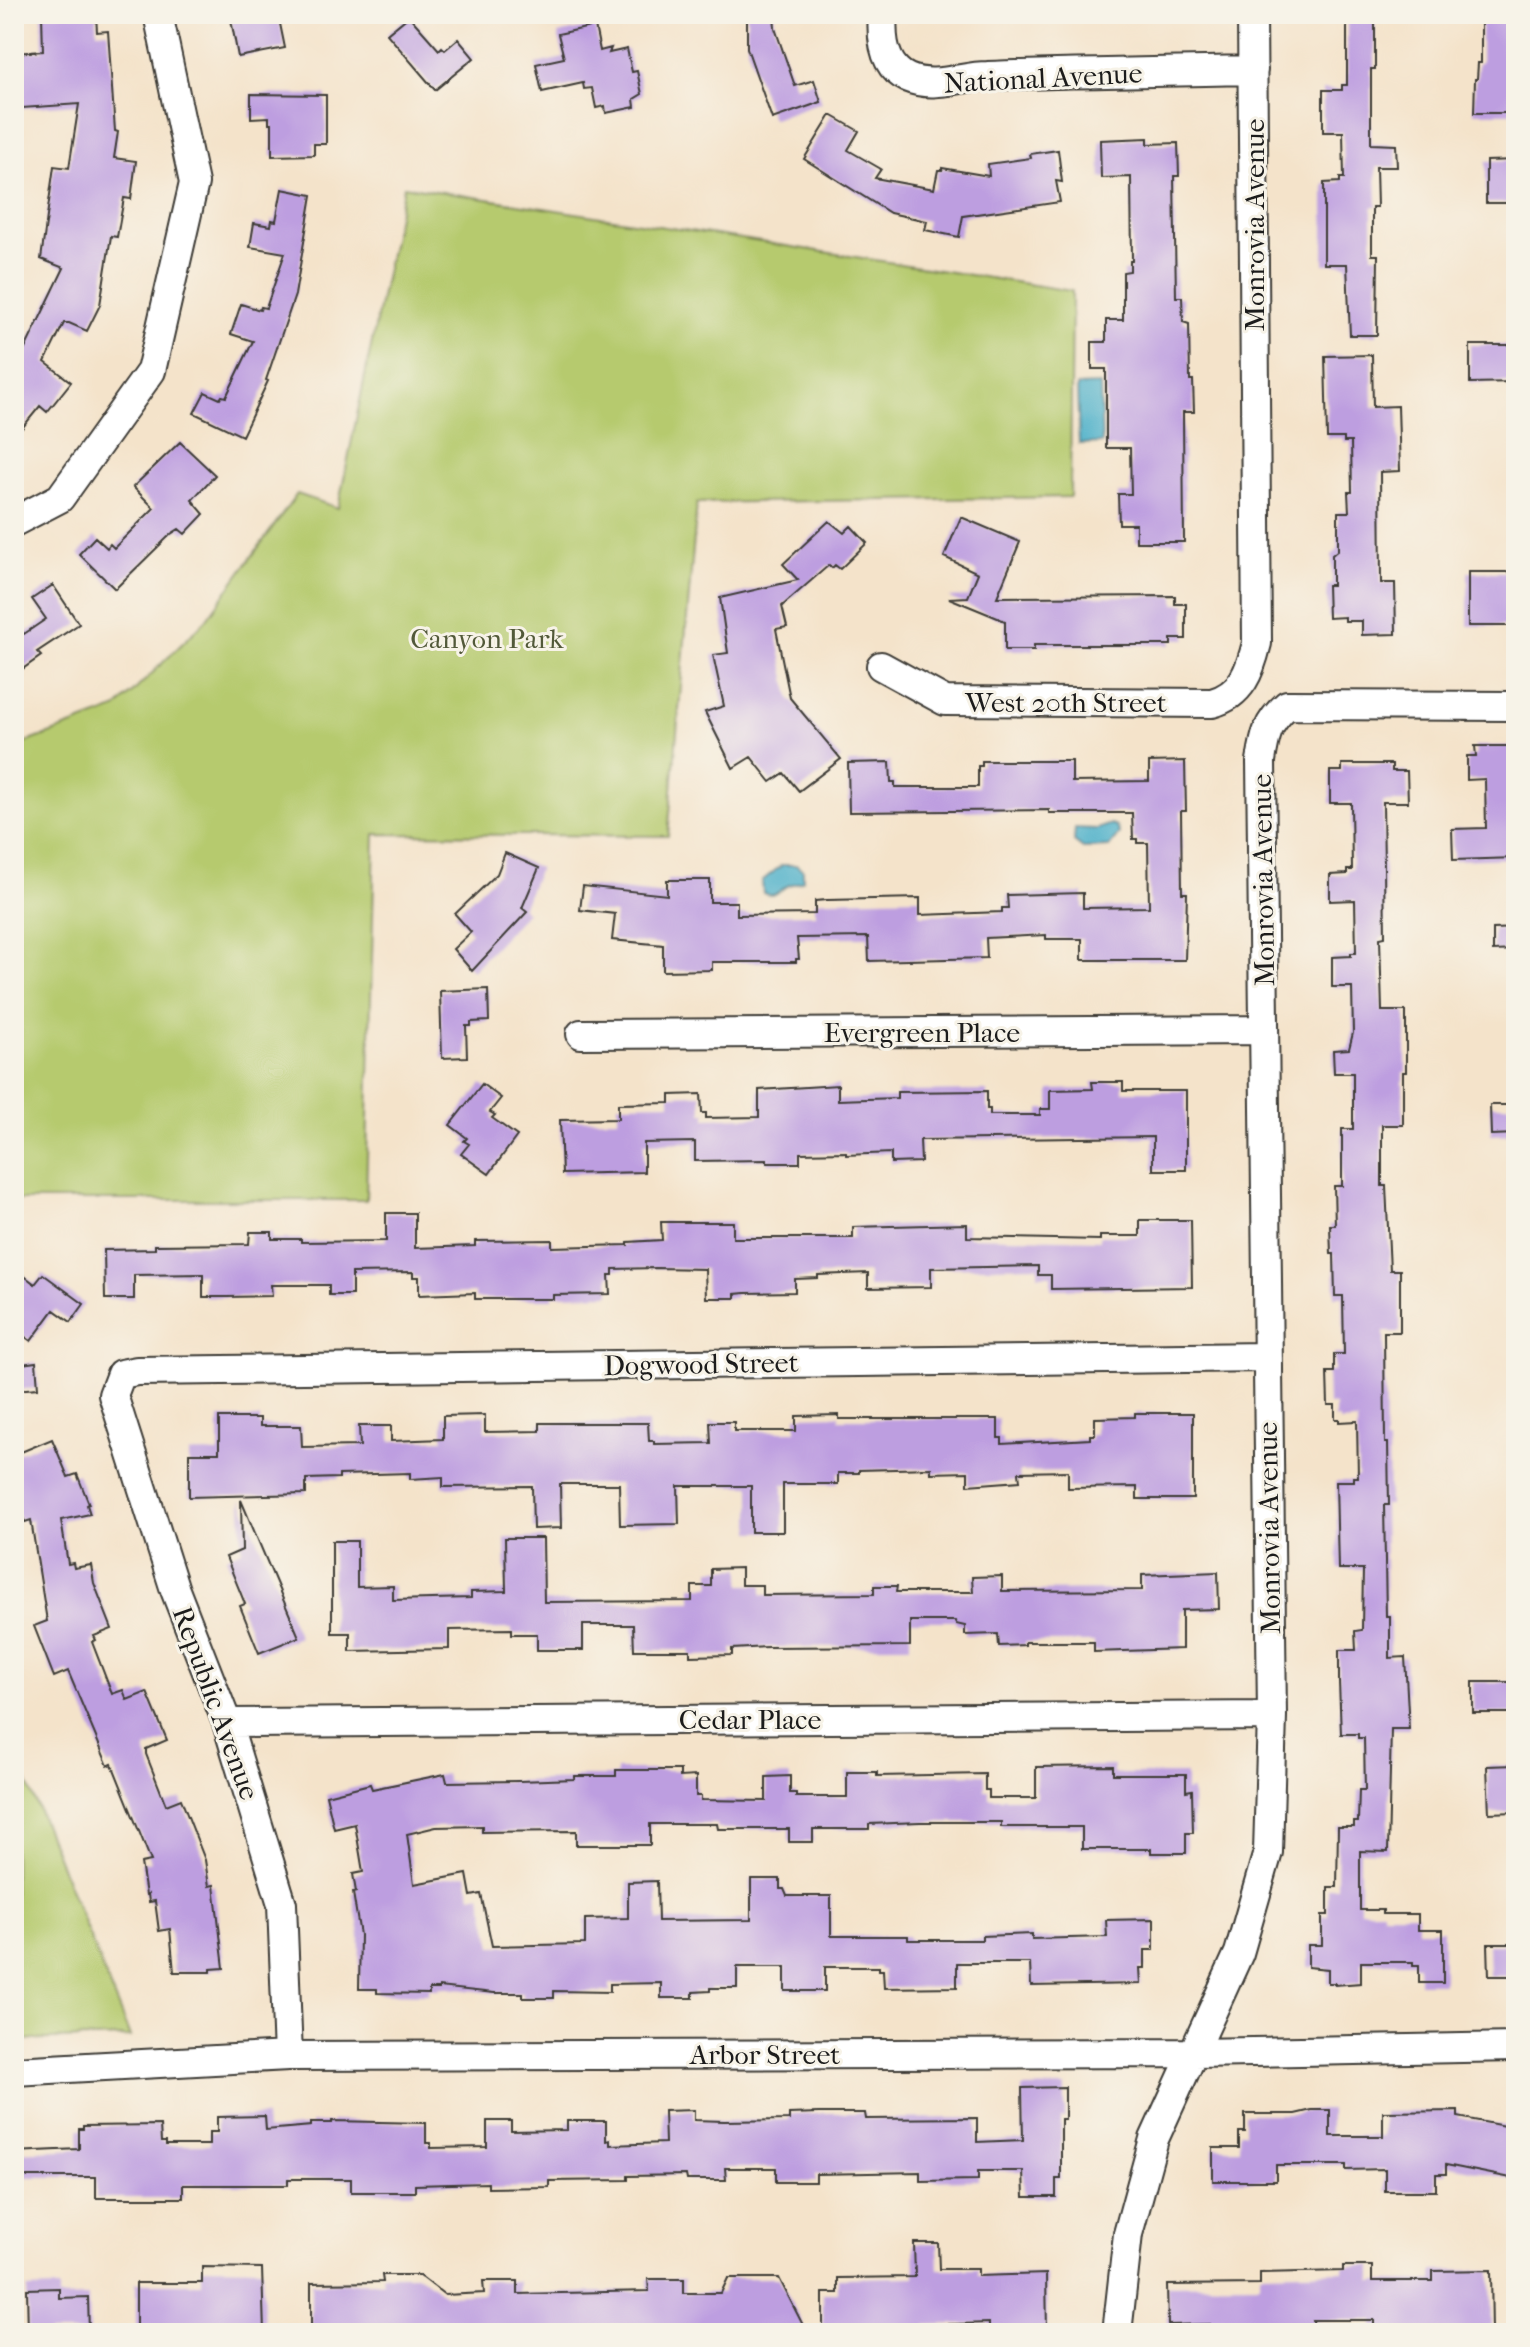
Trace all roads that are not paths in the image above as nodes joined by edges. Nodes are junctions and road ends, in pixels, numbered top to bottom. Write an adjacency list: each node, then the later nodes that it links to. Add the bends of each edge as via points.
1 (158, 14): 5 (street, via 194,183 151,371 60,498)
2 (883, 14): 4 (street, National Avenue, via 883,47 893,68 930,83 982,76)
3 (1252, 14): 4 (street, Monrovia Avenue)
4 (1253, 70): 7 (street, Monrovia Avenue, via 1257,643 1243,682 1227,699)
5 (14, 522)
6 (881, 666): 7 (street, West 20th Street, via 945,701)
7 (1212, 703)
8 (1516, 706): 9 (street, Monrovia Avenue, via 1287,705 1271,719 1261,761)
9 (1264, 1030): 10 (street, Evergreen Place); 11 (street, Monrovia Avenue)
10 (581, 1034)
11 (1266, 1357): 12 (street, Dogwood Street); 13 (street, Monrovia Avenue)
12 (137, 1371): 14 (street, Republic Avenue, via 121,1374 113,1395 175,1590)
13 (1272, 1716): 14 (street, Cedar Place); 16 (street, Monrovia Avenue, via 1268,1852 1239,1953)
14 (227, 1723): 17 (street, Republic Avenue, via 282,1904)
15 (1516, 2047): 16 (street, Arbor Street)
16 (1195, 2053): 17 (street, Arbor Street); 19 (street, Monrovia Avenue, via 1150,2153 1128,2234)
17 (288, 2056): 18 (street, Arbor Street)
18 (14, 2071)
19 (1117, 2333)

